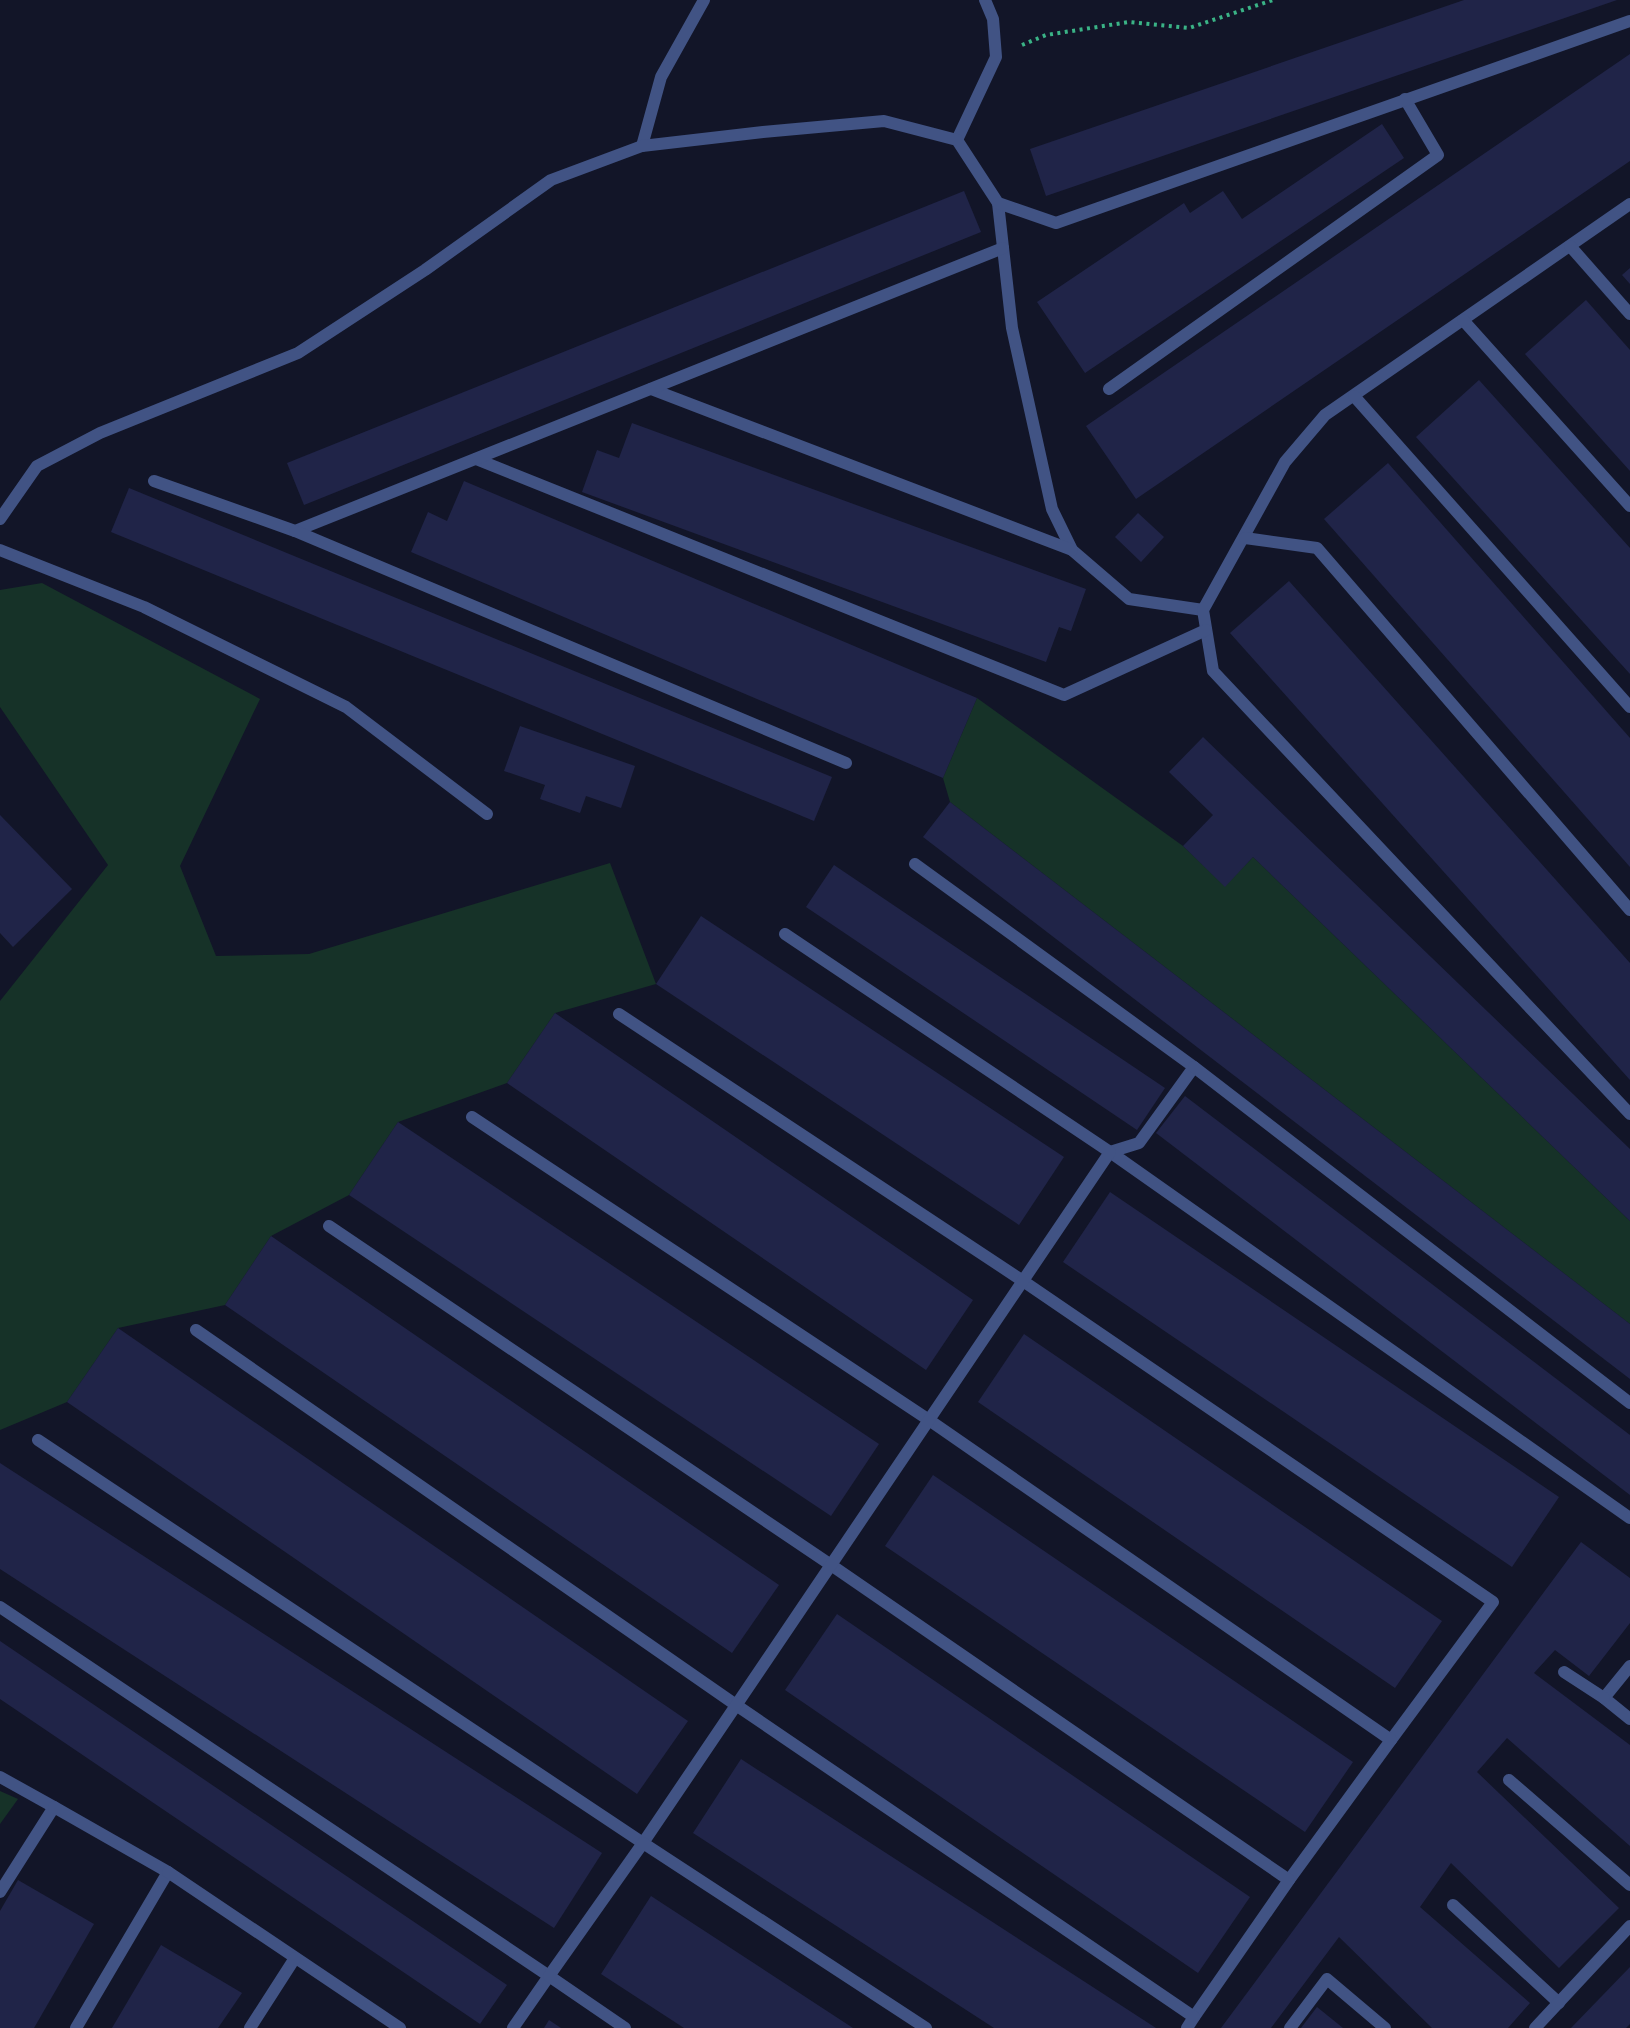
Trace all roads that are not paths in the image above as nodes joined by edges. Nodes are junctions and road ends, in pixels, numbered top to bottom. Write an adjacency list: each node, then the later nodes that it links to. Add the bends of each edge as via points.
1 (704, 0): 6 (lane, via 662,77)
2 (985, 0): 5 (lane, via 993,20 996,57)
3 (1630, 21): 4 (lane)
4 (1405, 99): 7 (lane, via 1056,223); 14 (lane, via 1438,154)
5 (957, 140): 6 (lane, via 884,122); 7 (lane)
6 (642, 146): 19 (lane, via 551,180 425,270 298,353 100,433 37,466)
7 (998, 203): 10 (lane)
8 (1630, 204): 9 (lane)
9 (1570, 246): 11 (lane); 12 (lane)
10 (1003, 248): 13 (lane); 23 (lane, via 1012,328 1052,509)
11 (1630, 314)
12 (1463, 320): 15 (lane); 18 (lane)
13 (651, 389): 16 (lane); 23 (lane)
14 (1109, 389)
15 (1354, 396): 21 (lane, via 1326,415 1285,462); 26 (lane)
16 (476, 459): 20 (lane); 25 (lane, via 1064,695)
17 (154, 480): 20 (lane)
18 (1630, 506)
19 (0, 519)
20 (295, 531): 27 (lane)
21 (1245, 538): 24 (lane); 30 (lane, via 1317,548)
22 (0, 550): 28 (lane, via 144,607 345,707)
23 (1072, 550): 24 (lane, via 1129,598)
24 (1203, 609): 25 (lane)
25 (1206, 630): 34 (lane, via 1213,671)
26 (1630, 707)
27 (846, 763)
28 (487, 814)
29 (915, 864): 33 (lane)
30 (1630, 910)
31 (784, 934): 36 (lane)
32 (619, 1014): 38 (lane)
33 (1194, 1067): 36 (lane, via 1139,1143); 40 (lane)
34 (1630, 1114)
35 (472, 1117): 41 (lane)
36 (1110, 1152): 38 (lane); 43 (lane)
37 (329, 1226): 44 (lane)
38 (1023, 1281): 41 (lane); 51 (lane, via 1492,1602)
39 (196, 1329): 49 (lane)
40 (1630, 1403)
41 (929, 1420): 44 (lane); 51 (lane)
42 (38, 1440): 55 (lane)
43 (1630, 1518)
44 (831, 1565): 49 (lane); 57 (lane)
45 (0, 1608): 63 (lane)
46 (1630, 1666): 48 (lane)
47 (1564, 1672): 48 (lane)
48 (1604, 1698): 50 (lane)
49 (736, 1706): 55 (lane); 65 (lane)
50 (1630, 1719)
51 (1391, 1740): 57 (lane)
52 (0, 1776): 54 (lane)
53 (1509, 1780): 58 (lane)
54 (54, 1807): 56 (lane); 59 (lane)
55 (643, 1843): 63 (lane); 71 (lane)
56 (168, 1872): 62 (lane); 66 (lane)
57 (1289, 1880): 65 (lane)
58 (1630, 1885)
59 (0, 1892)
60 (1453, 1905): 64 (lane)
61 (1630, 1926): 64 (lane)
62 (295, 1958): 67 (lane); 68 (lane)
63 (549, 1976): 69 (lane); 70 (lane)
64 (1559, 2003): 75 (lane)
65 (1194, 2017): 72 (lane)
66 (76, 2028)
67 (250, 2028)
68 (400, 2028)
69 (513, 2028)
70 (625, 2028)
71 (926, 2028)
72 (1187, 2028)
73 (1290, 2028): 74 (lane, via 1327,1979)
74 (1385, 2028)
75 (1535, 2028)

